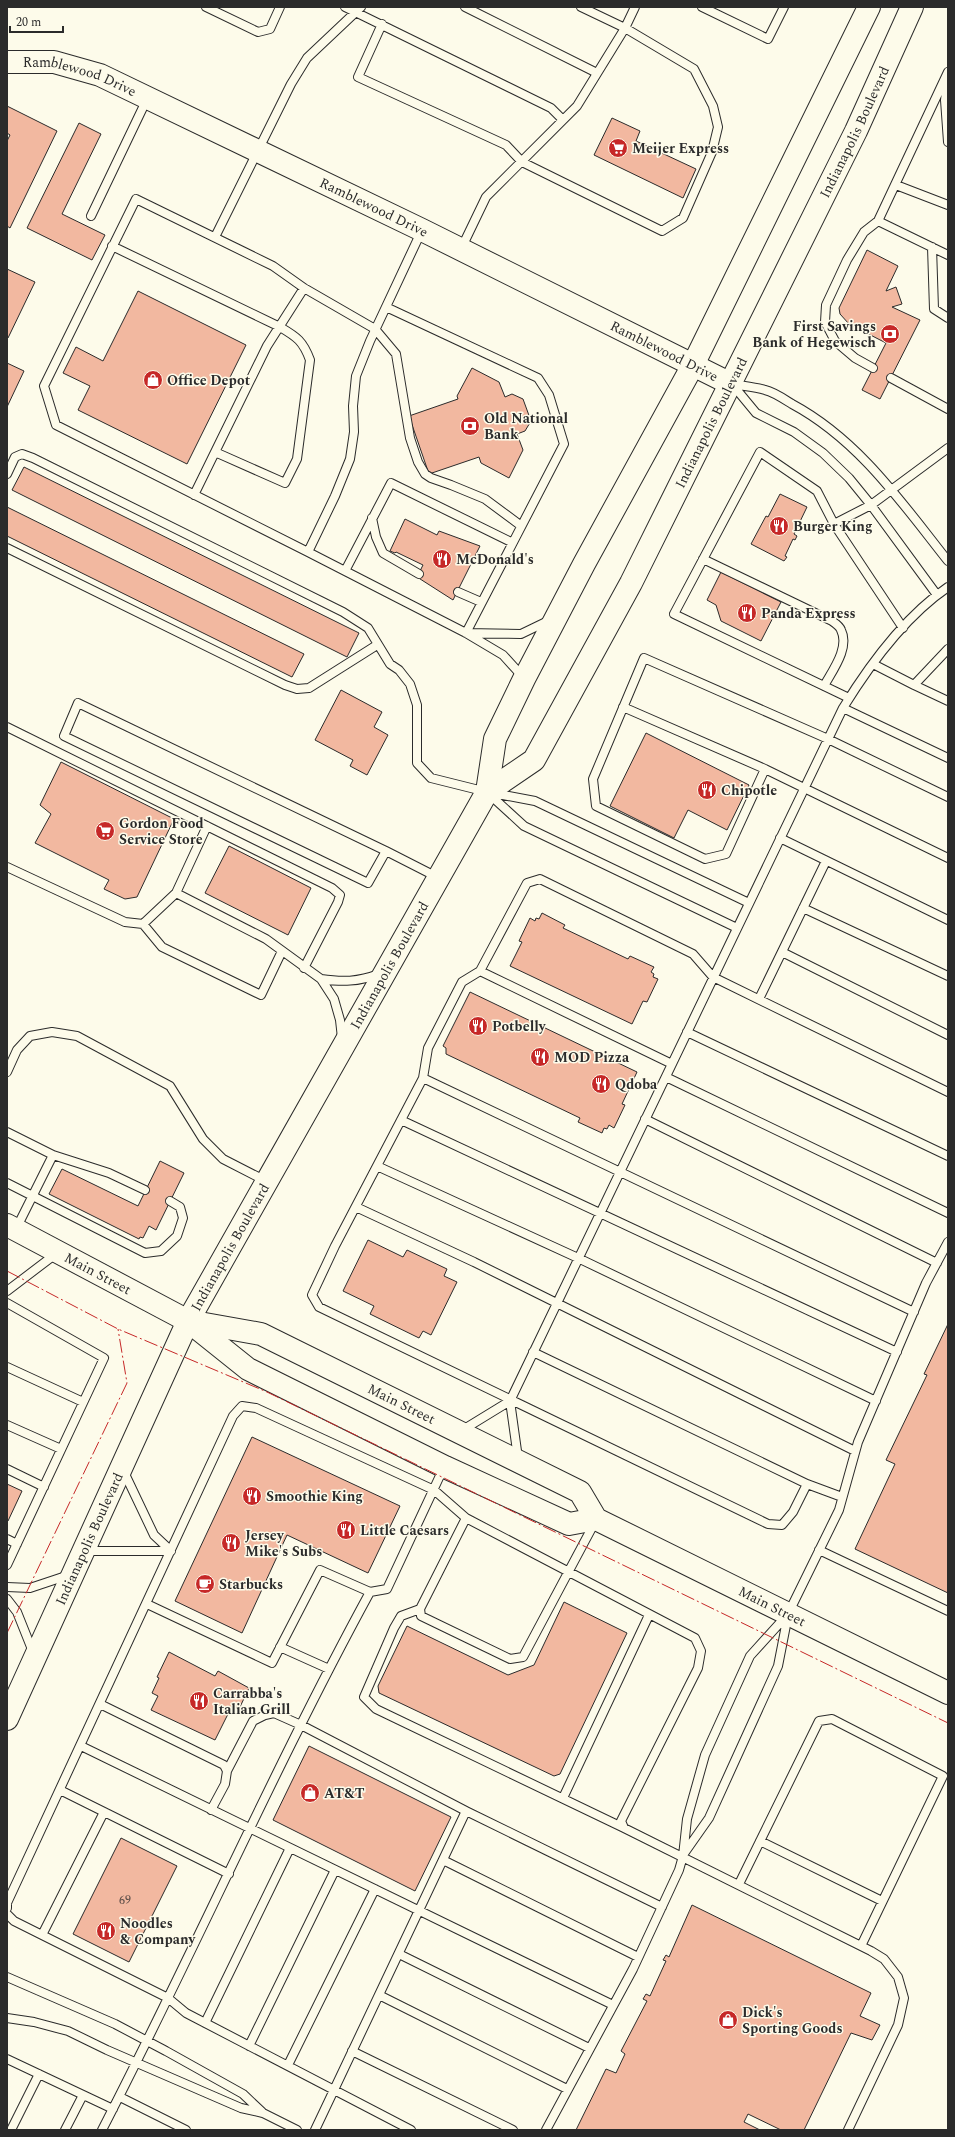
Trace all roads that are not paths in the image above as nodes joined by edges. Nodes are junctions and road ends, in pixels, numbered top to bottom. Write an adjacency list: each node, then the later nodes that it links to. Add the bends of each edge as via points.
1 (206, 7): 2 (lane, via 258,32 270,29)
2 (280, 7)
3 (345, 7): 11 (lane)
4 (465, 7): 16 (lane)
5 (580, 7): 13 (lane)
6 (635, 7): 13 (lane)
7 (702, 7): 8 (lane, via 768,39)
8 (784, 7)
9 (869, 7): 39 (main road, Indianapolis Boulevard)
10 (912, 7): 42 (main road, Indianapolis Boulevard, via 856,131)
11 (359, 9): 12 (lane); 22 (lane, via 307,58 291,84)
12 (382, 24): 19 (lane, via 551,108); 23 (lane, via 358,77 506,146)
13 (625, 28): 16 (lane); 23 (lane, via 694,69 713,106 718,127 712,152 682,218 662,231)
14 (7, 62): 18 (main road, Ramblewood Drive, via 54,62 100,75)
15 (948, 72): 24 (lane)
16 (597, 73): 19 (lane, via 577,106)
17 (948, 80): 20 (lane, via 945,100)
18 (147, 98): 22 (main road, Ramblewood Drive); 26 (lane)
19 (563, 120): 23 (lane)
20 (948, 131): 21 (lane)
21 (948, 142)
22 (259, 151): 28 (main road, Ramblewood Drive); 29 (lane)
23 (522, 162): 32 (lane, via 486,197)
24 (896, 185): 25 (lane); 27 (lane)
25 (948, 205)
26 (90, 216)
27 (878, 221): 31 (lane); 40 (lane, via 864,232 847,260 826,305 825,322 835,341 855,358)
28 (422, 230): 32 (main road, Ramblewood Drive); 35 (lane)
29 (214, 237): 30 (lane, via 136,198); 34 (lane, via 273,266)
30 (112, 246): 37 (lane); 48 (lane, via 44,386 56,425)
31 (932, 248): 33 (lane); 36 (lane, via 934,309)
32 (461, 249): 39 (main road, Ramblewood Drive)
33 (948, 255)
34 (304, 288): 37 (lane); 38 (lane)
35 (386, 306): 38 (lane); 52 (lane, via 538,378 549,395 564,444)
36 (948, 318)
37 (280, 327): 45 (lane, via 267,346); 45 (lane, via 301,341 310,360 297,459 285,484)
38 (375, 328): 52 (lane, via 396,354 410,438 418,462 426,474 485,499); 55 (lane, via 356,376 352,406 354,432 350,458)
39 (693, 365): 42 (main road, Ramblewood Drive); 64 (main road, Indianapolis Boulevard)
40 (873, 368)
41 (891, 378): 43 (lane)
42 (731, 384): 47 (lane, via 766,390 807,412 840,436 866,460); 49 (lane, via 756,413 794,432 823,453 849,478); 82 (main road, Indianapolis Boulevard, via 631,583 534,760)
43 (948, 409)
44 (948, 448): 47 (lane)
45 (215, 452): 48 (lane)
46 (7, 474): 67 (lane, via 15,457 22,454 33,458 343,612 368,628)
47 (892, 490): 49 (lane); 57 (lane)
48 (194, 495): 55 (lane)
49 (871, 505): 51 (lane); 62 (lane)
50 (372, 518): 53 (lane, via 391,483); 58 (lane); 59 (lane, via 383,553)
51 (834, 524): 56 (lane, via 817,490 760,452); 65 (lane)
52 (520, 525): 53 (lane)
53 (511, 542): 63 (lane)
54 (7, 548): 67 (lane, via 285,685 298,689 309,688)
55 (308, 552): 58 (lane)
56 (703, 559): 72 (lane, via 832,621 841,630 843,642 840,657); 72 (lane, via 674,614)
57 (948, 560)
58 (345, 571): 66 (lane)
59 (419, 574)
60 (948, 587): 62 (lane)
61 (458, 592): 63 (lane)
62 (937, 595): 65 (lane)
63 (481, 602): 66 (lane)
64 (557, 616): 66 (lane, via 521,634); 70 (main road, Indianapolis Boulevard)
65 (903, 628): 69 (lane)
66 (466, 632): 70 (lane, via 503,655)
67 (377, 645): 82 (lane, via 390,664 399,670 410,684 417,705 418,763 431,778)
68 (948, 649): 71 (lane)
69 (873, 664): 71 (lane); 73 (lane)
70 (524, 679): 82 (main road, Indianapolis Boulevard, via 495,739)
71 (914, 685): 74 (lane)
72 (824, 686): 73 (lane)
73 (849, 698): 76 (lane)
74 (948, 701)
75 (623, 706): 78 (lane, via 644,658); 80 (lane); 80 (lane, via 593,779 596,806 705,860 726,854)
76 (843, 708): 78 (lane); 79 (lane)
77 (7, 727): 84 (lane)
78 (828, 739): 81 (lane); 83 (lane)
79 (948, 758)
80 (765, 769): 81 (lane)
81 (805, 788): 85 (lane); 87 (lane)
82 (487, 792): 90 (main road, Indianapolis Boulevard); 92 (lane, via 535,801); 96 (lane, via 524,826)
83 (948, 797)
84 (207, 826): 91 (lane); 99 (lane, via 332,888 340,895)
85 (780, 838): 88 (lane); 92 (lane)
86 (386, 851): 86 (lane, via 368,884 64,736 78,703); 90 (lane)
87 (948, 858)
88 (826, 861): 93 (lane); 94 (lane)
89 (7, 867): 95 (lane, via 125,922)
90 (438, 878): 100 (main road, Indianapolis Boulevard)
91 (176, 893): 95 (lane); 97 (lane, via 266,939)
92 (749, 903): 96 (lane)
93 (803, 908): 98 (lane); 102 (lane)
94 (948, 920)
95 (143, 924): 97 (lane, via 162,947 261,995)
96 (737, 928): 103 (lane)
97 (282, 950): 99 (lane)
98 (782, 952): 105 (lane); 107 (lane)
99 (304, 968): 104 (lane)
100 (386, 971): 104 (lane, via 366,979 345,982); 108 (main road, Indianapolis Boulevard)
101 (480, 971): 103 (lane, via 527,883 540,879 693,954); 109 (lane); 112 (lane, via 462,982 428,1048)
102 (948, 976)
103 (713, 977): 105 (lane); 106 (lane)
104 (321, 979): 108 (lane, via 334,999)
105 (759, 1000): 113 (lane)
106 (687, 1032): 109 (lane); 118 (lane)
107 (948, 1035)
108 (343, 1046): 121 (main road, Indianapolis Boulevard)
109 (672, 1064): 111 (lane)
110 (7, 1072): 121 (lane, via 17,1050 30,1036 52,1032 77,1036 170,1086 203,1139 222,1159)
111 (666, 1077): 114 (lane); 127 (lane)
112 (423, 1078): 115 (lane); 120 (lane)
113 (948, 1092)
114 (645, 1119): 120 (lane); 133 (lane)
115 (401, 1120): 119 (lane); 128 (lane)
116 (7, 1132): 117 (lane)
117 (53, 1155): 123 (lane, via 109,1173); 124 (lane)
118 (948, 1156)
119 (377, 1166): 126 (lane); 132 (lane)
120 (620, 1172): 128 (lane); 137 (lane)
121 (267, 1182): 138 (main road, Indianapolis Boulevard)
122 (7, 1183): 124 (lane)
123 (145, 1190)
124 (33, 1196): 125 (lane, via 145,1253 161,1251 177,1236 183,1218 180,1207); 129 (lane)
125 (170, 1201)
126 (356, 1207): 136 (lane, via 474,1262); 142 (lane, via 312,1295 319,1307)
127 (948, 1213)
128 (600, 1214): 132 (lane); 140 (lane)
129 (12, 1228): 131 (main road, Main Street)
130 (948, 1242): 133 (lane)
131 (59, 1252): 134 (lane); 138 (main road, Main Street)
132 (578, 1258): 136 (lane); 143 (lane)
133 (937, 1263): 137 (lane)
134 (7, 1291)
135 (7, 1303): 144 (lane, via 104,1358)
136 (556, 1304): 139 (lane); 148 (lane)
137 (914, 1312): 140 (lane)
138 (188, 1321): 146 (main road, Main Street, via 261,1334); 150 (main road, Main Street, via 248,1369); 151 (main road, Indianapolis Boulevard)
139 (533, 1352): 142 (lane); 153 (lane)
140 (896, 1352): 143 (lane)
141 (7, 1367): 144 (lane)
142 (510, 1401): 146 (lane); 149 (lane); 153 (lane, via 768,1524 782,1525 793,1512)
143 (876, 1401): 148 (lane)
144 (83, 1402): 147 (lane)
145 (7, 1425): 147 (lane)
146 (460, 1431): 149 (main road, Main Street)
147 (61, 1449): 154 (lane)
148 (855, 1451): 156 (lane)
149 (518, 1460): 158 (main road, Main Street, via 580,1492)
150 (445, 1467): 155 (lane); 158 (main road, Main Street, via 569,1524)
151 (122, 1468): 162 (main road, Indianapolis Boulevard); 163 (lane, via 154,1535)
152 (7, 1469): 154 (lane)
153 (807, 1484): 156 (lane)
154 (44, 1487): 160 (lane)
155 (434, 1490): 157 (lane); 163 (lane, via 256,1408 242,1406 234,1416); 168 (lane, via 387,1589)
156 (842, 1497): 161 (lane, via 839,1510)
157 (466, 1518): 165 (lane); 171 (lane)
158 (596, 1519): 165 (lane); 173 (main road, Main Street)
159 (7, 1539): 160 (lane)
160 (17, 1544): 164 (lane)
161 (819, 1550): 172 (lane); 173 (lane)
162 (84, 1551): 163 (lane); 166 (main road, Indianapolis Boulevard)
163 (171, 1551): 170 (lane)
164 (7, 1565)
165 (568, 1571): 171 (lane, via 523,1657 510,1659 421,1616); 174 (lane)
166 (73, 1574): 167 (lane, via 30,1588); 176 (main road, Indianapolis Boulevard)
167 (7, 1587)
168 (370, 1592): 175 (lane, via 320,1570); 177 (lane)
169 (7, 1599): 176 (lane, via 17,1612)
170 (147, 1604): 175 (lane, via 272,1663); 179 (lane)
171 (420, 1609): 185 (lane, via 401,1616 364,1697 376,1709)
172 (948, 1611)
173 (788, 1614): 178 (main road, Main Street); 193 (lane, via 778,1666 709,1818); 193 (lane, via 750,1656 705,1755 687,1819)
174 (649, 1615): 185 (lane); 189 (lane, via 695,1638 702,1651 698,1668 621,1821)
175 (280, 1647): 177 (lane)
176 (35, 1658): 180 (main road, Indianapolis Boulevard)
177 (329, 1669): 181 (lane)
178 (948, 1693)
179 (100, 1704): 182 (lane); 183 (lane, via 224,1765)
180 (7, 1719)
181 (301, 1725): 183 (lane, via 274,1713 253,1721); 187 (lane); 190 (lane)
182 (81, 1746): 184 (lane); 186 (lane)
183 (228, 1771): 186 (lane, via 225,1784)
184 (60, 1790): 188 (lane); 201 (lane, via 7,1903)
185 (563, 1798): 189 (lane)
186 (212, 1810): 190 (lane)
187 (466, 1811): 194 (lane); 200 (lane)
188 (104, 1812): 196 (lane); 204 (lane)
189 (624, 1828): 193 (lane)
190 (250, 1830): 192 (lane); 196 (lane)
191 (760, 1841): 197 (lane); 199 (lane); 199 (lane, via 819,1721 832,1720 943,1776)
192 (290, 1848): 195 (lane); 213 (lane)
193 (683, 1856): 197 (lane); 200 (lane)
194 (443, 1860): 202 (lane); 207 (lane)
195 (335, 1870): 198 (lane); 215 (lane)
196 (229, 1874): 210 (lane)
197 (739, 1884): 205 (lane)
198 (375, 1889): 202 (lane); 220 (lane)
199 (882, 1901): 205 (lane)
200 (662, 1907): 207 (lane)
201 (7, 1908)
202 (419, 1910): 206 (lane); 211 (lane)
203 (7, 1914): 204 (lane, via 14,1921)
204 (42, 1935): 210 (lane)
205 (861, 1946): 237 (lane, via 884,1960 898,1977 904,1998 898,2025)
206 (399, 1954): 209 (lane); 216 (lane)
207 (638, 1956): 211 (lane)
208 (7, 1977): 214 (lane)
209 (379, 1995): 217 (lane); 222 (lane)
210 (168, 1998): 213 (lane, via 186,2013); 214 (lane)
211 (613, 2005): 216 (lane)
212 (7, 2018): 219 (lane, via 34,2022 68,2032)
213 (205, 2023): 215 (lane)
214 (148, 2041): 219 (lane); 227 (lane, via 243,2094)
215 (249, 2046): 220 (lane)
216 (589, 2048): 222 (lane)
217 (352, 2051): 223 (lane); 235 (lane)
218 (7, 2059): 221 (lane)
219 (137, 2063): 225 (lane); 227 (lane, via 241,2108)
220 (288, 2065): 223 (lane)
221 (39, 2074): 224 (lane); 228 (lane)
222 (567, 2089): 236 (lane)
223 (334, 2090): 233 (lane); 234 (lane)
224 (83, 2095): 226 (lane); 229 (lane)
225 (120, 2097): 226 (lane); 231 (lane)
226 (113, 2109): 230 (lane)
227 (263, 2113): 232 (lane)
228 (11, 2130)
229 (65, 2130)
230 (102, 2130)
231 (186, 2130)
232 (297, 2130)
233 (315, 2130)
234 (411, 2130)
235 (513, 2130)
236 (546, 2130)
237 (848, 2130)

